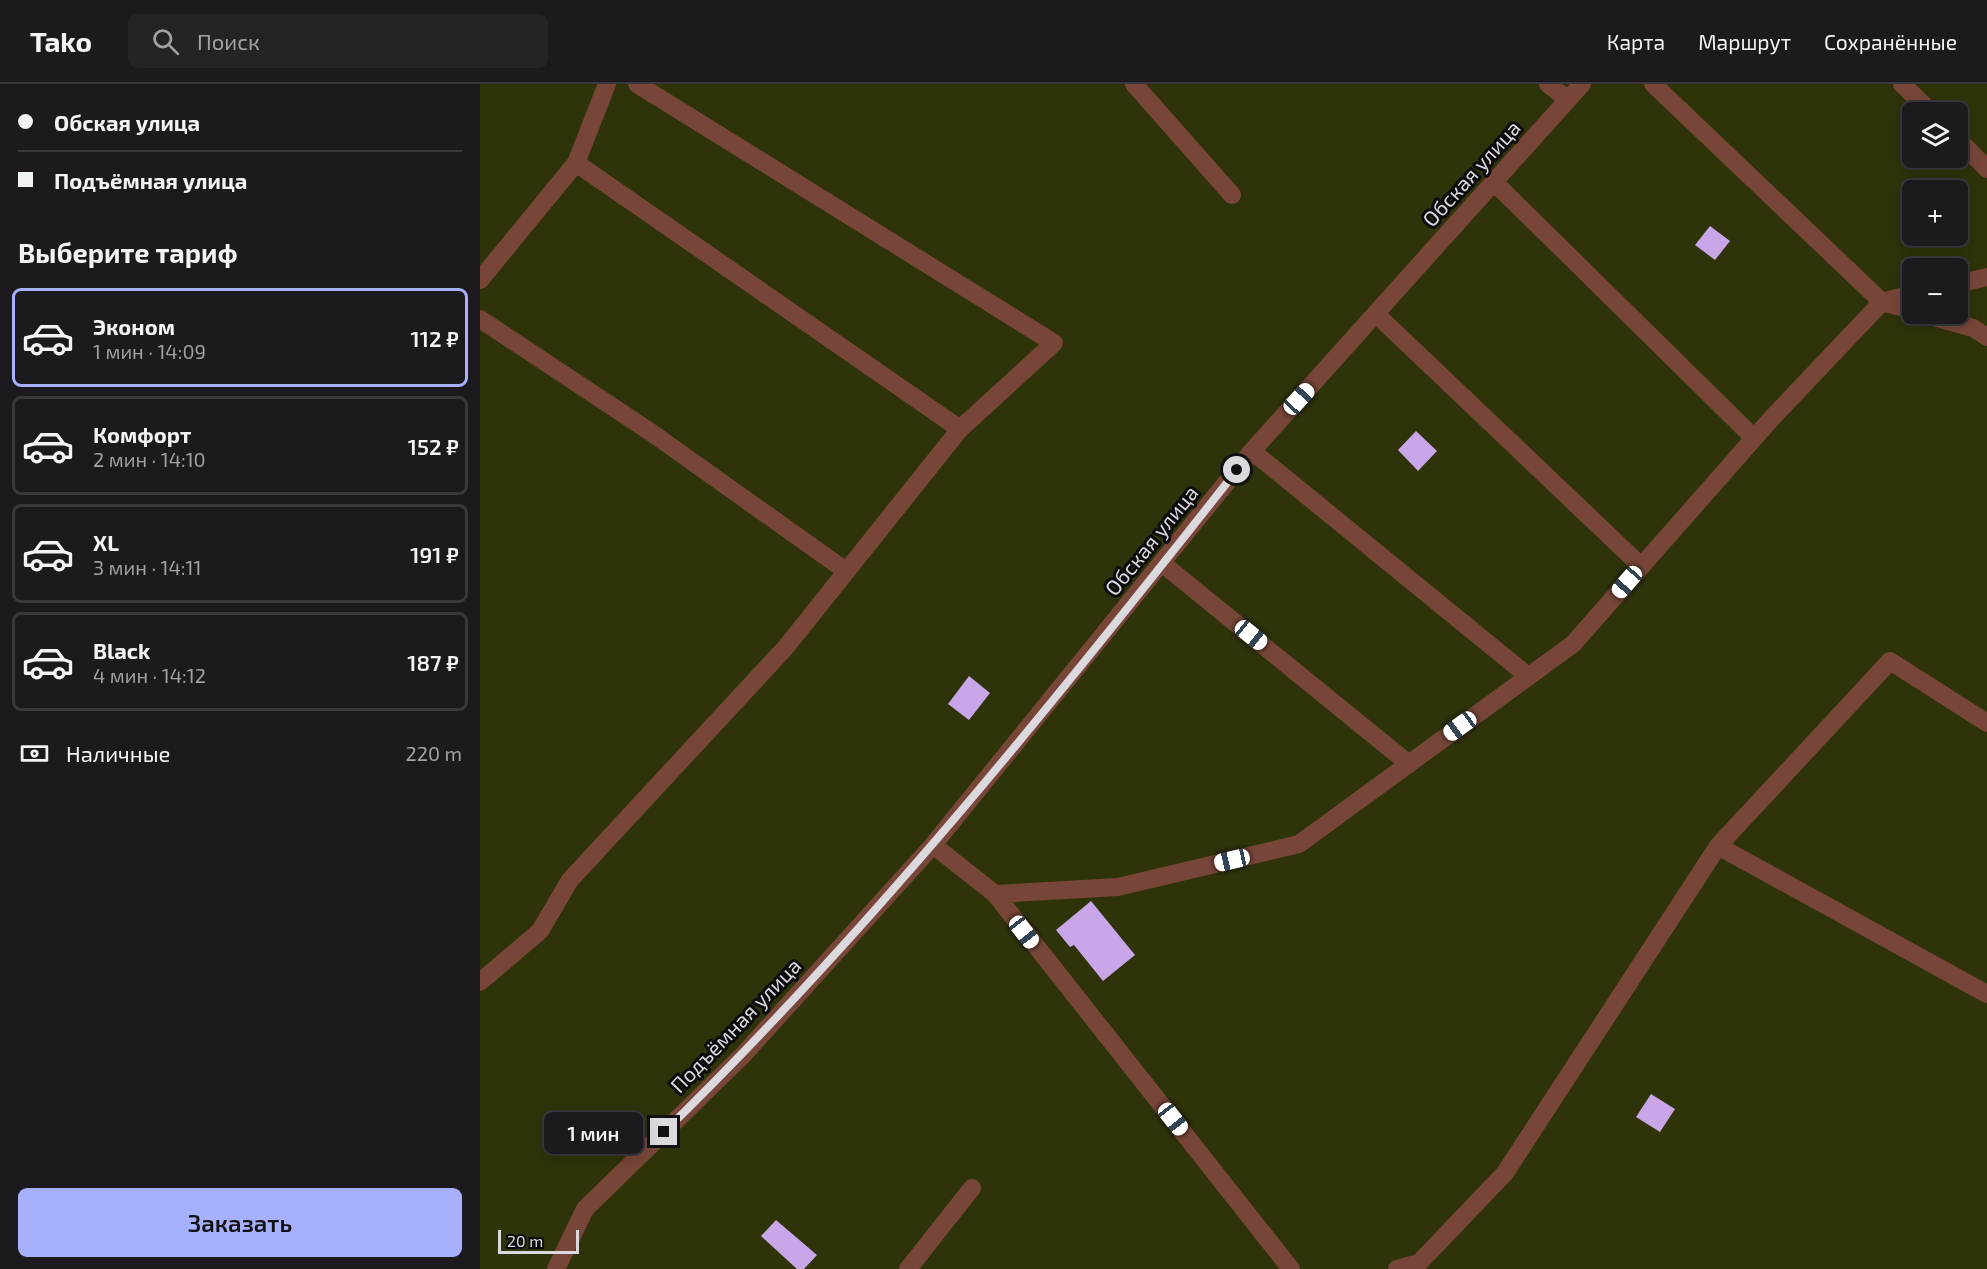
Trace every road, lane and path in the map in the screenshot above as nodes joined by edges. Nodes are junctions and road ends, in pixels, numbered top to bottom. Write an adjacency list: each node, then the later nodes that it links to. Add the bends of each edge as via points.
1 (607, 84): 11 (street)
2 (637, 84): 25 (street, via 1054,343)
3 (1134, 84): 14 (street)
4 (1548, 84): 8 (street)
5 (1582, 84): 8 (street, Обская улица)
6 (1653, 84): 19 (street)
7 (1902, 84): 9 (street)
8 (1568, 100): 13 (street, Обская улица)
9 (1921, 102)
10 (1968, 149): 12 (street)
11 (576, 163): 16 (street); 25 (street)
12 (1987, 169)
13 (1495, 183): 21 (street, Обская улица); 26 (street)
14 (1232, 195)
15 (1987, 277): 17 (street)
16 (480, 280)
17 (1968, 282)
18 (1902, 297): 19 (street)
19 (1882, 302): 20 (street); 26 (street)
20 (1902, 307)
21 (1376, 314): 27 (street, Обская улица); 29 (street)
22 (480, 319): 30 (street, via 652,433)
23 (1959, 324): 24 (street)
24 (1987, 338)
25 (960, 429): 30 (street)
26 (1754, 438): 29 (street)
27 (1252, 451): 28 (street, Обская улица); 31 (street)
28 (1163, 564): 33 (street); 34 (street, Обская улица)
29 (1641, 566): 31 (street, via 1573,644)
30 (846, 571): 37 (street, via 786,647 570,880 540,931)
31 (1528, 676): 33 (street)
32 (1987, 723): 35 (street, via 1890,661)
33 (1408, 764): 36 (street, via 1299,844 1118,887)
34 (933, 845): 36 (street); 40 (street, Подъёмная улица, via 743,1055 585,1209)
35 (1718, 846): 38 (street); 43 (street, via 1505,1173 1419,1263)
36 (995, 894): 42 (street)
37 (480, 982)
38 (1987, 994)
39 (972, 1188): 41 (street)
40 (560, 1268)
41 (908, 1269)
42 (1291, 1269)
43 (1397, 1269)

